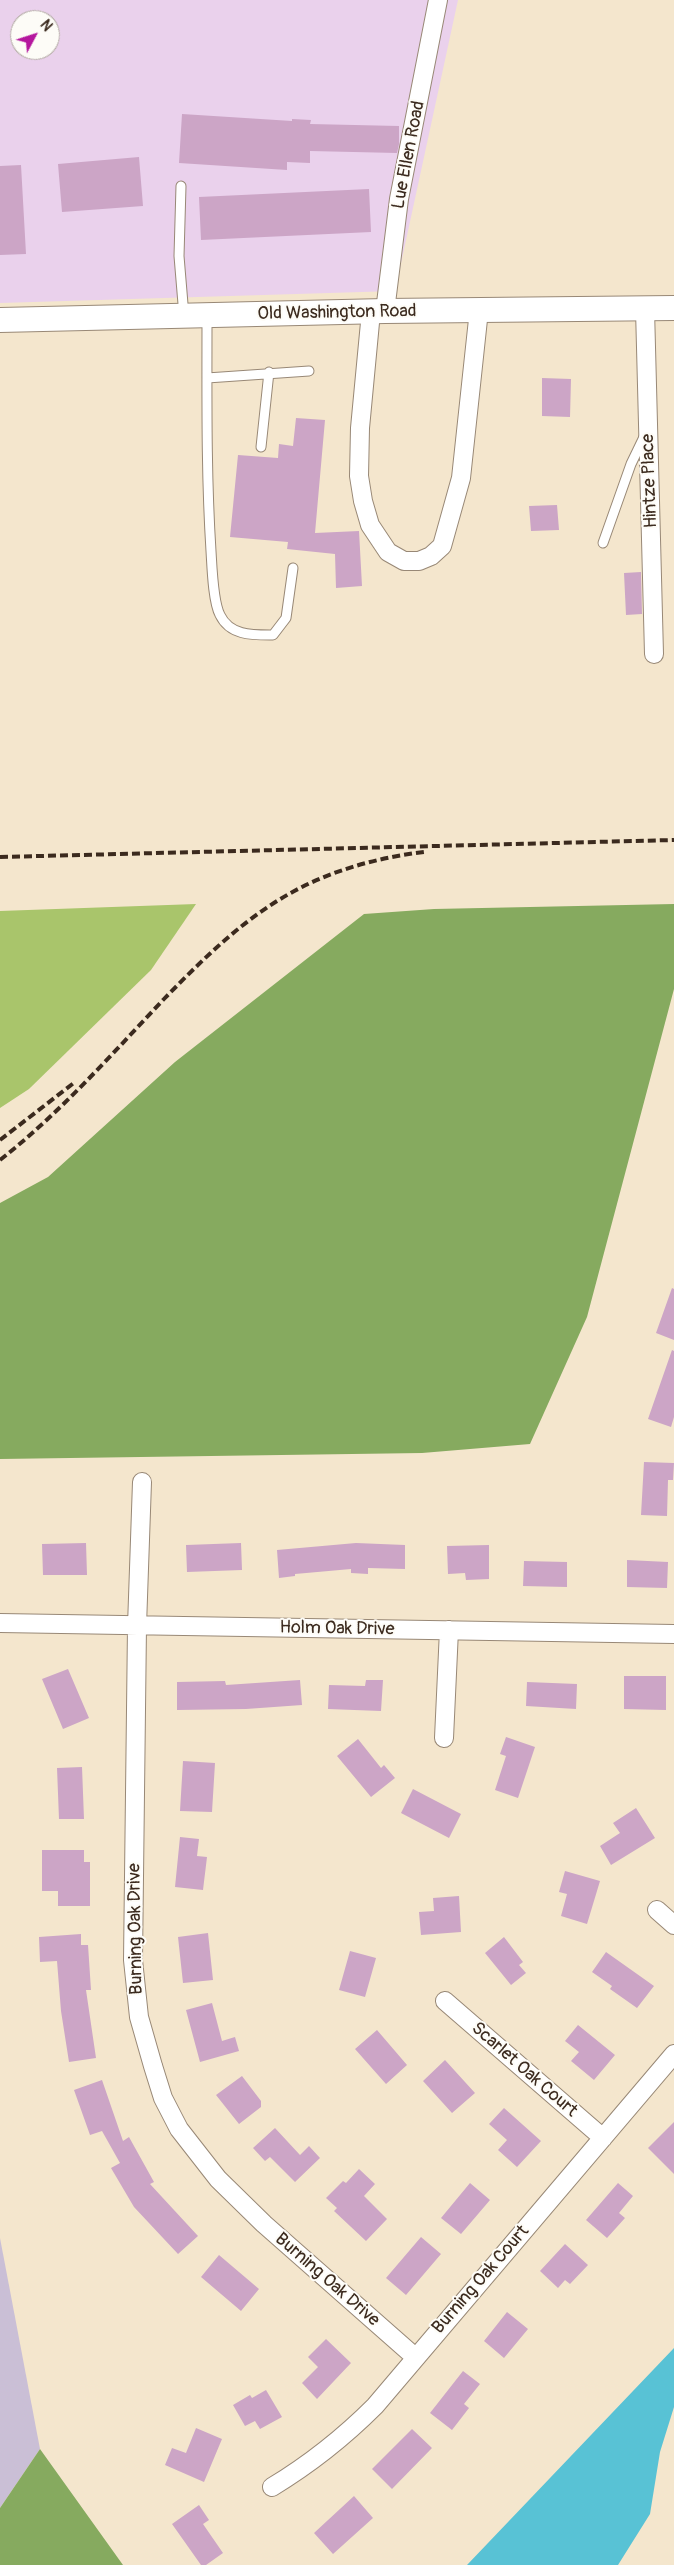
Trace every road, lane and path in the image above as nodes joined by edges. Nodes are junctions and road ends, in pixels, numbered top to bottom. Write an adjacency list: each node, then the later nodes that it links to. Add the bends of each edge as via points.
1 (438, 0): 6 (street, Lue Ellen Road)
2 (181, 186): 7 (lane, via 179,256)
3 (674, 308): 4 (main road, Old Washington Road)
4 (645, 309): 5 (main road, Old Washington Road); 12 (street, Hintze Place)
5 (479, 310): 6 (main road, Old Washington Road); 6 (street, Lue Ellen Road, via 461,478 442,546 419,561 404,561 388,552 370,525 363,501 359,476 360,428)
6 (378, 312): 7 (main road, Old Washington Road)
7 (196, 316): 8 (main road, Old Washington Road); 11 (lane)
8 (0, 320)
9 (309, 371): 10 (lane)
10 (269, 372): 11 (lane); 13 (lane)
11 (207, 378): 15 (lane, via 207,492 219,615 230,628 248,636 273,635 286,618)
12 (648, 428): 14 (lane, via 631,464); 16 (street, Hintze Place)
13 (261, 447)
14 (603, 543)
15 (293, 568)
16 (654, 654)
17 (142, 1482): 19 (street, Burning Oak Drive)
18 (0, 1623): 19 (street, Holm Oak Drive)
19 (137, 1626): 20 (street, Holm Oak Drive); 28 (street, Burning Oak Drive, via 133,1960 139,2017 163,2098 189,2143 218,2179)
20 (449, 1630): 21 (street, Holm Oak Drive); 22 (street)
21 (674, 1634)
22 (444, 1738)
23 (657, 1910): 24 (street)
24 (674, 1925)
25 (445, 2002): 27 (street, Scarlet Oak Court)
26 (674, 2054): 27 (street, Burning Oak Court)
27 (603, 2138): 28 (street, Burning Oak Court)
28 (415, 2358): 29 (street, Burning Oak Court, via 355,2426 299,2471)
29 (272, 2487)

